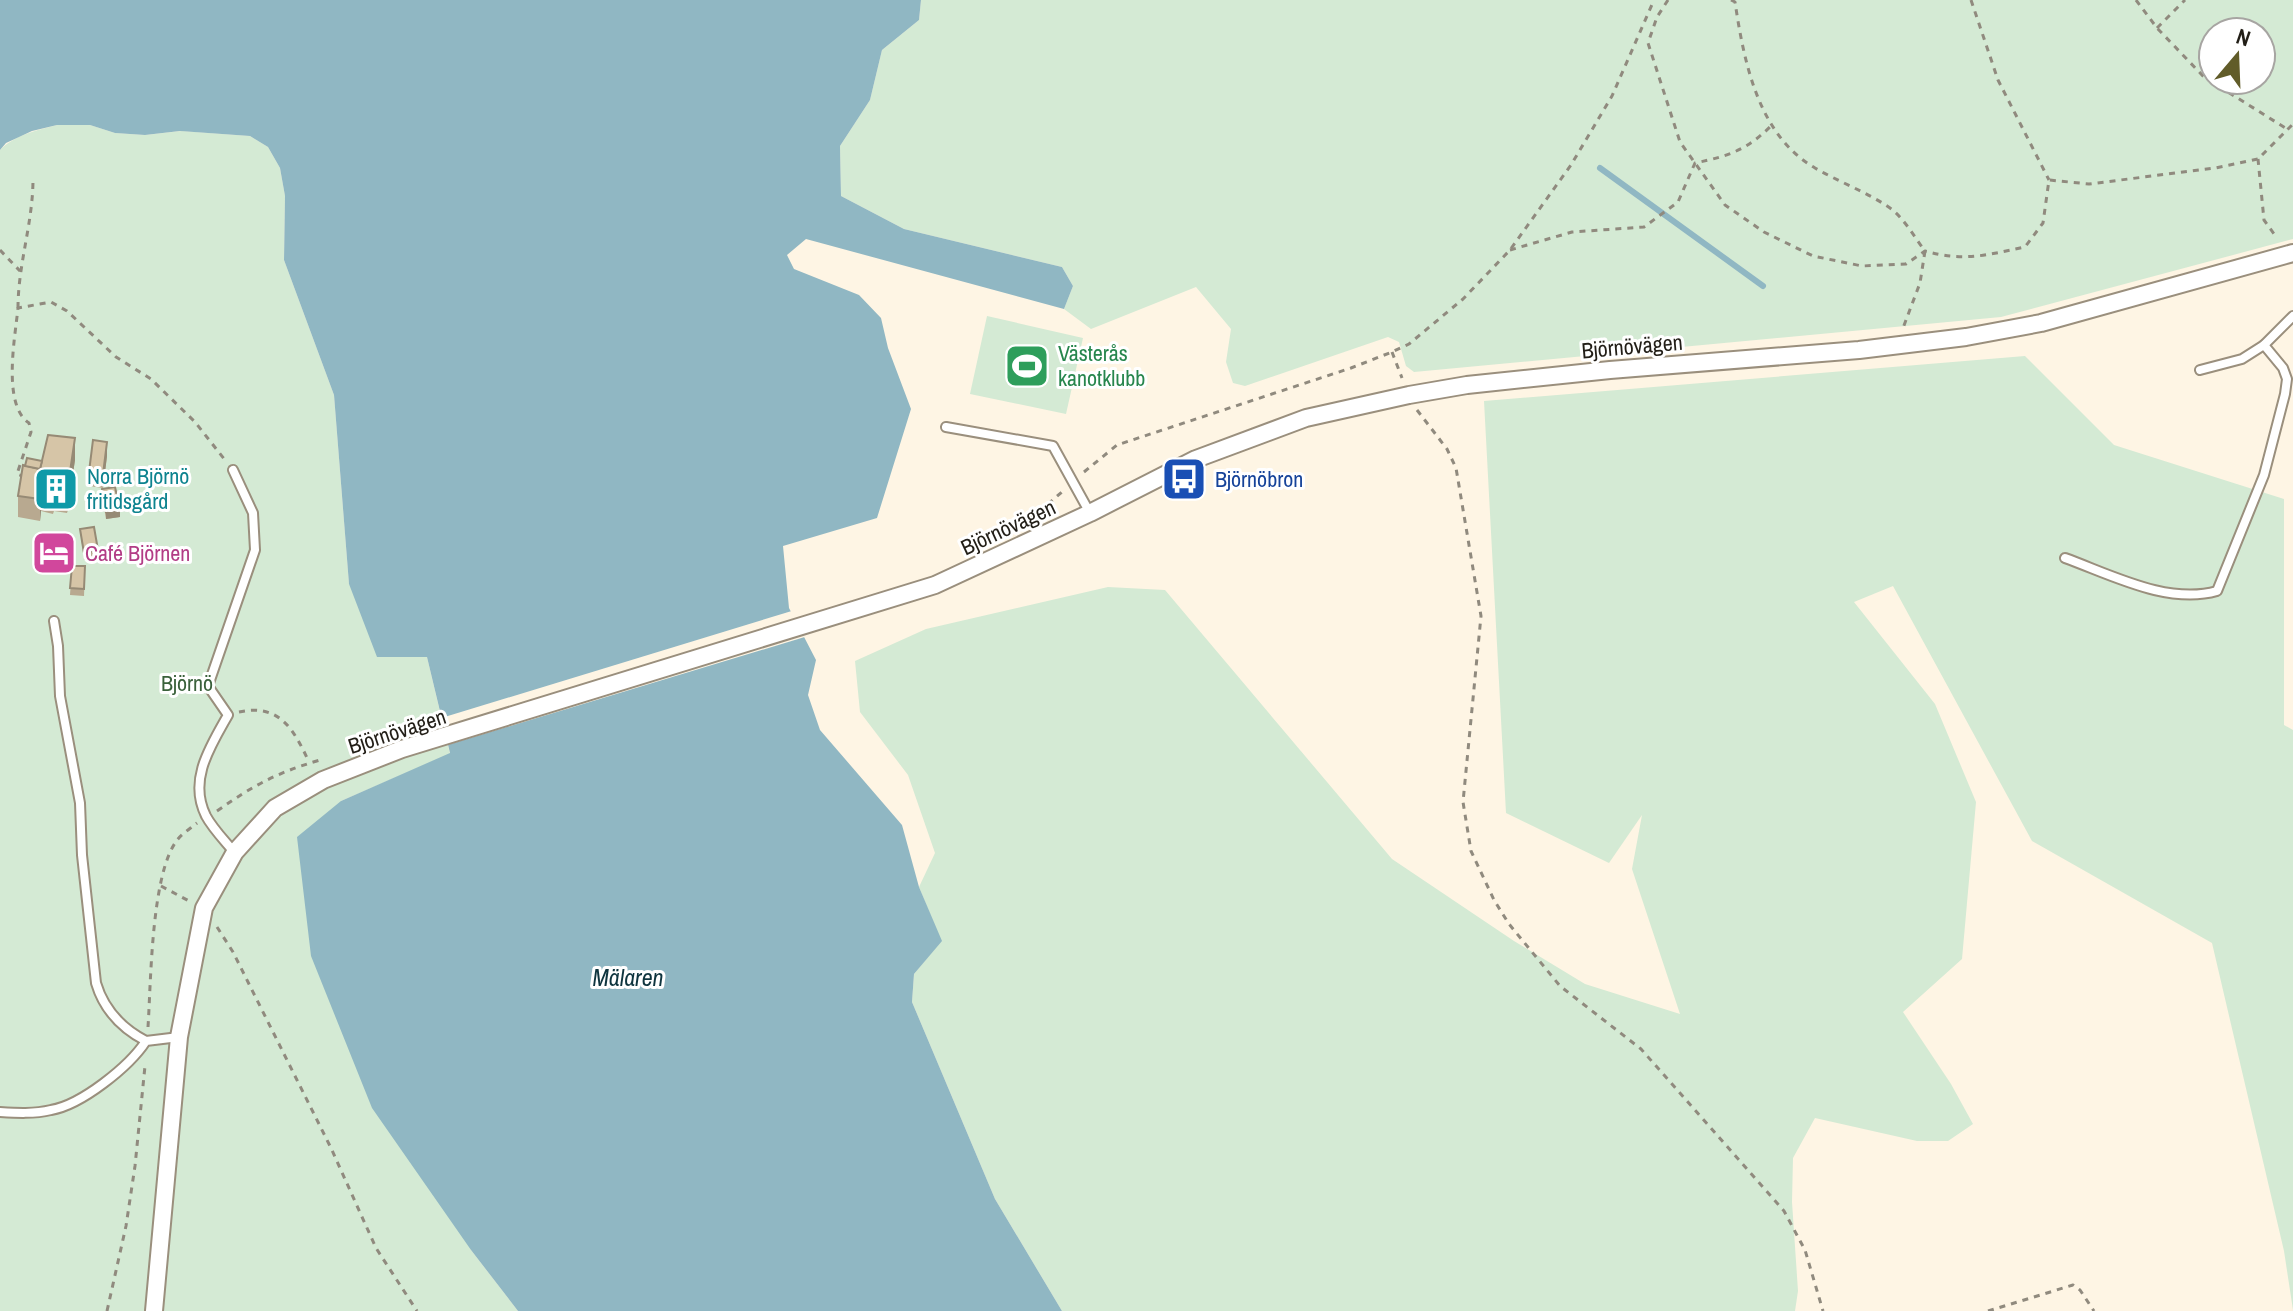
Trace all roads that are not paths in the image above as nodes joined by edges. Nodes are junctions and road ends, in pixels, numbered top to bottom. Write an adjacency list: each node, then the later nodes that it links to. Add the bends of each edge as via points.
1 (2292, 254): 7 (street, Björnövägen, via 2041,323 1895,346 1610,370 1409,395 1306,418 1196,459)
2 (2293, 316): 3 (lane)
3 (2264, 345): 4 (lane, via 2242,359); 8 (lane, via 2283,368 2285,394 2264,475 2217,591 2180,595)
4 (2200, 370)
5 (946, 427): 7 (lane, via 1053,446)
6 (233, 470): 10 (lane, via 253,513 255,550 208,686 228,715 205,756 197,792 207,818)
7 (1090, 513): 10 (street, Björnövägen, via 935,585 402,749 323,780 275,808)
8 (2065, 558)
9 (54, 621): 12 (lane, via 60,696 80,803 96,983 118,1022)
10 (235, 852): 11 (street, Björnövägen, via 204,908)
11 (179, 1037): 12 (lane); 14 (street, Björnövägen)
12 (146, 1041): 13 (lane, via 136,1057 104,1083 53,1110)
13 (0, 1112)
14 (154, 1311)

